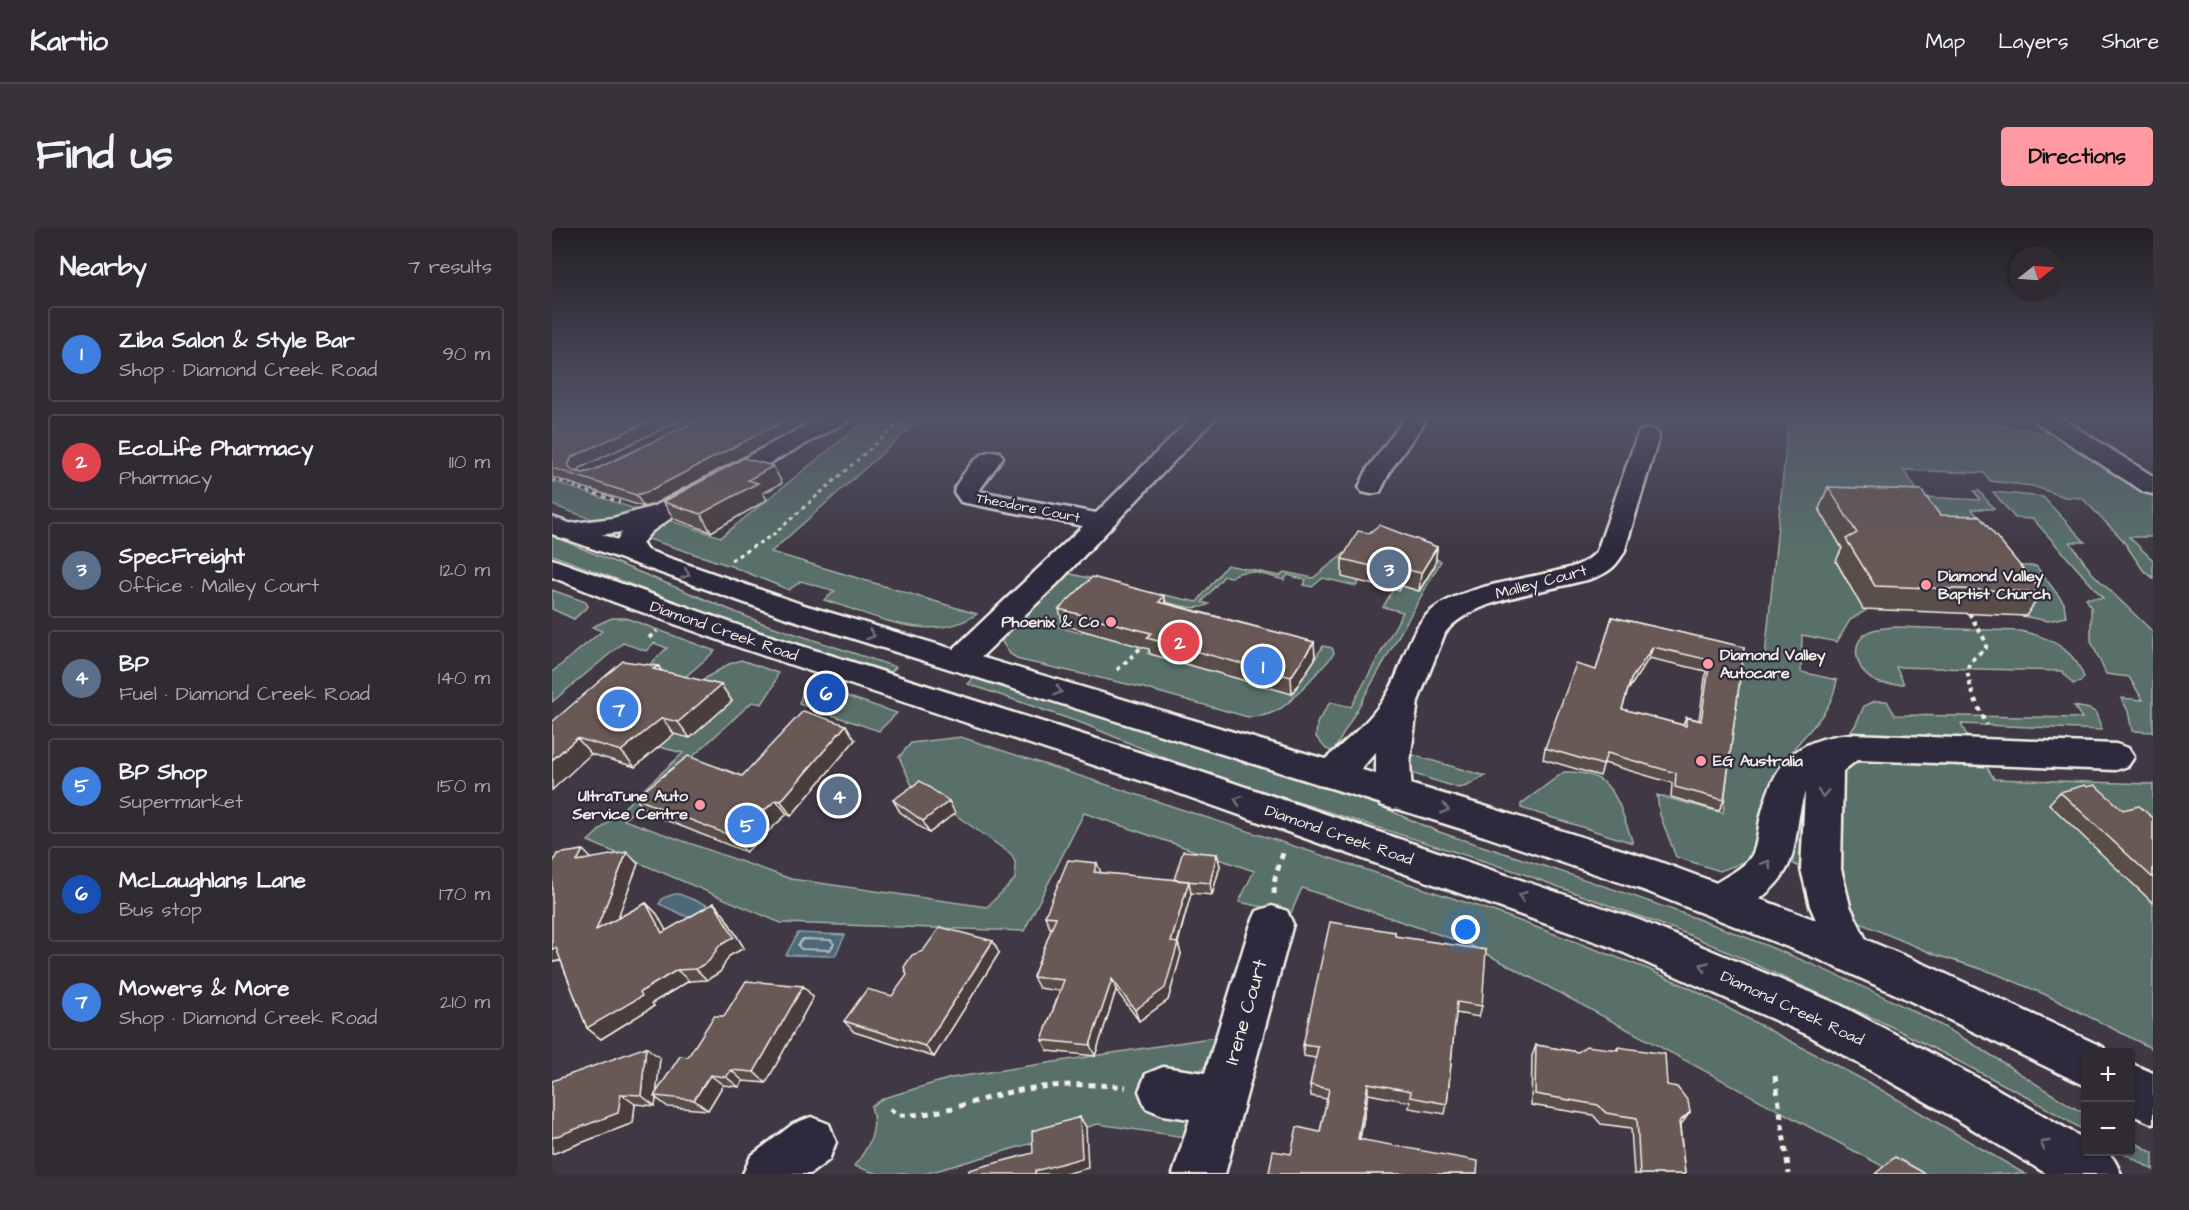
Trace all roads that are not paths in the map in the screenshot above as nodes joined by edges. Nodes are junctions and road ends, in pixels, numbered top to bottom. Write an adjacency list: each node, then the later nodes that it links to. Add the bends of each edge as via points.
1 (758, 460): 9 (main road)
2 (988, 460): 10 (main road, Theodore Court, via 967,487 970,497)
3 (1162, 460): 10 (main road)
4 (1386, 460): 8 (main road)
5 (1640, 460): 16 (main road, Malley Court, via 1610,553 1602,563 1563,579 1481,598 1441,618 1431,631)
6 (2111, 460): 7 (main road)
7 (2153, 487)
8 (1371, 488)
9 (672, 506): 11 (main road, via 616,526); 12 (main road, via 632,536 629,543)
10 (1100, 522): 14 (main road, via 1025,600)
11 (560, 528): 12 (main road)
12 (636, 555): 14 (main road, one-way to 14, via 773,604)
13 (552, 567): 15 (main road, Diamond Creek Road, via 672,613)
14 (947, 658): 15 (main road, via 944,676); 19 (main road, one-way to 19)
15 (913, 694): 32 (main road, Diamond Creek Road, one-way to 15, via 1824,1020 1635,938 1185,781)
16 (1401, 701): 19 (main road, Malley Court); 20 (main road, Malley Court, via 1392,761)
17 (1851, 747): 18 (main road); 21 (main road, one-way to 17, via 1753,883 1771,860 1781,806 1803,763 1829,749); 23 (main road, one-way to 23, via 1829,762 1824,774 1821,869 1830,906)
18 (2116, 757)
19 (1332, 775): 20 (main road)
20 (1394, 795): 21 (main road, one-way to 21, via 1556,842)
21 (1723, 900): 23 (main road)
22 (1272, 924): 25 (main road, Irene Court)
23 (1851, 952): 24 (main road, via 1958,999)
24 (2081, 1062)
25 (1226, 1080): 26 (main road); 31 (main road, Irene Court)
26 (1163, 1091)
27 (2135, 1091): 28 (main road)
28 (2153, 1100)
29 (811, 1142): 30 (main road)
30 (769, 1174)
31 (1199, 1174)
32 (2095, 1174)

